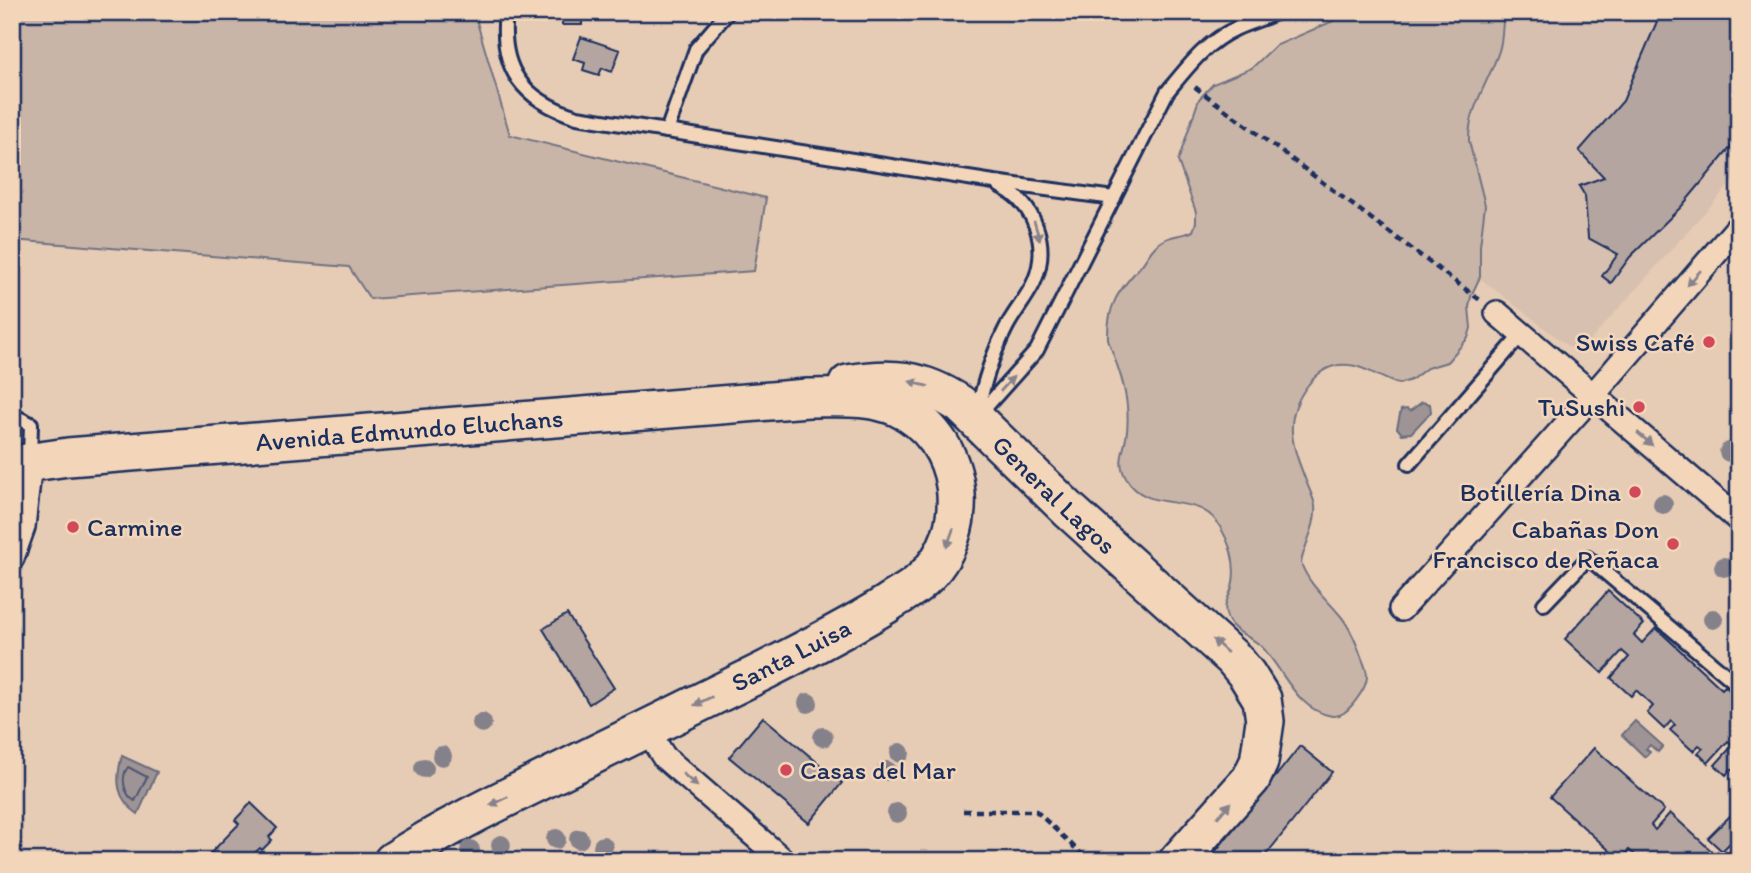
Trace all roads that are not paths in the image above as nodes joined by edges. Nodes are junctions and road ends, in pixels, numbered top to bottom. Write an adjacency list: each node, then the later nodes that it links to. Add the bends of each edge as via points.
1 (506, 12): 4 (lane, via 509,62 516,78 539,101 578,117)
2 (728, 12): 4 (lane, via 696,49)
3 (1277, 12): 6 (lane, via 1235,29 1194,59 1167,92)
4 (667, 131): 5 (lane)
5 (993, 182): 6 (lane); 13 (lane, one-way to 13, via 1021,201 1031,215 1040,258 1033,284 1006,328 984,381)
6 (1114, 198): 13 (lane, one-way to 6, via 1037,350)
7 (1739, 226): 10 (street, one-way to 10)
8 (1497, 313): 9 (street)
9 (1521, 334): 10 (street); 15 (lane)
10 (1594, 394): 17 (street, one-way to 17); 20 (street)
11 (808, 398): 13 (main road, General Lagos, one-way to 11, via 942,392 902,380 843,385); 14 (main road, Avenida Edmundo Eluchans); 16 (main road, Santa Luisa, via 868,398 900,408 926,428)
12 (12, 415): 14 (lane, via 31,424)
13 (976, 418): 16 (main road); 25 (main road, General Lagos, one-way to 13, via 1251,779 1264,743 1262,699 1234,659 1070,512)
14 (21, 463): 18 (street, via 23,527)
15 (1409, 464)
16 (953, 472): 22 (main road, Santa Luisa, one-way to 22, via 957,506 950,540 943,556 920,582 790,658)
17 (1739, 520)
18 (12, 558)
19 (1544, 604): 21 (lane, via 1588,558)
20 (1401, 610)
21 (1739, 686)
22 (646, 729): 23 (main road, Santa Luisa, one-way to 23, via 462,820); 24 (street, one-way to 24, via 664,757)
23 (393, 861)
24 (784, 861)
25 (1178, 861)

